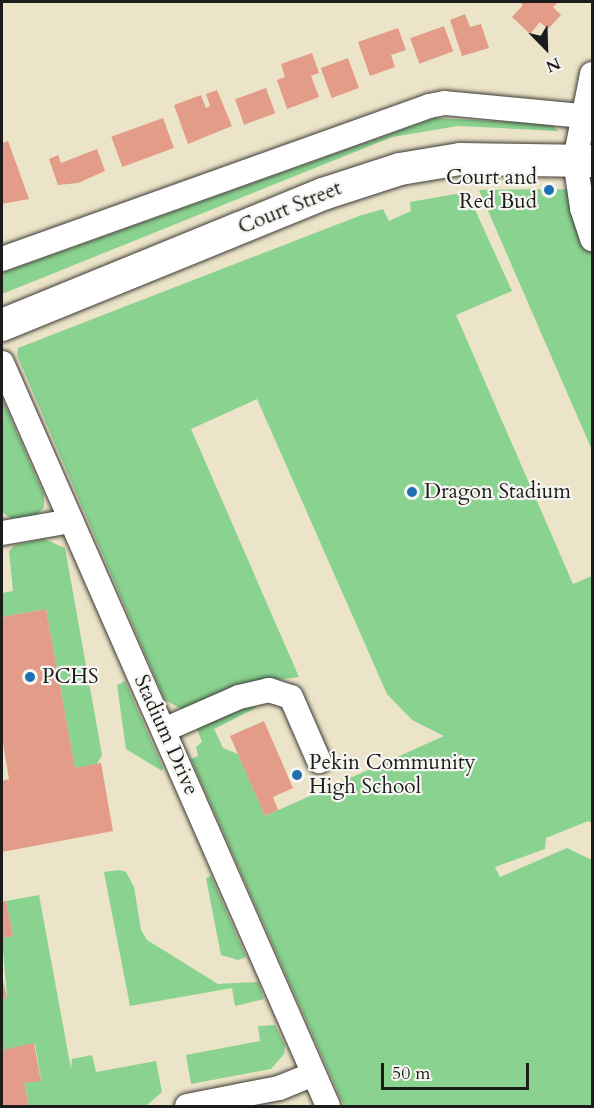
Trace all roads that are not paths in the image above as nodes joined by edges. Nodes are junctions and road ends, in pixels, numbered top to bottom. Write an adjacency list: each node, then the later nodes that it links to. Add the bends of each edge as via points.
1 (592, 74): 2 (street)
2 (582, 116): 3 (street); 5 (street, via 445,103 429,106)
3 (584, 161): 4 (street, via 582,208); 6 (main road, Court Street, via 460,159 400,169 323,194)
4 (592, 239)
5 (2, 259)
6 (2, 325)
7 (2, 363): 8 (street, Stadium Drive)
8 (71, 521): 9 (street); 10 (street, Stadium Drive)
9 (2, 533)
10 (164, 730): 11 (street, via 239,697 268,690 291,697); 12 (street, Stadium Drive)
11 (319, 761)
12 (313, 1074): 13 (street, via 279,1088); 14 (street, Stadium Drive)
13 (187, 1107)
14 (328, 1107)

